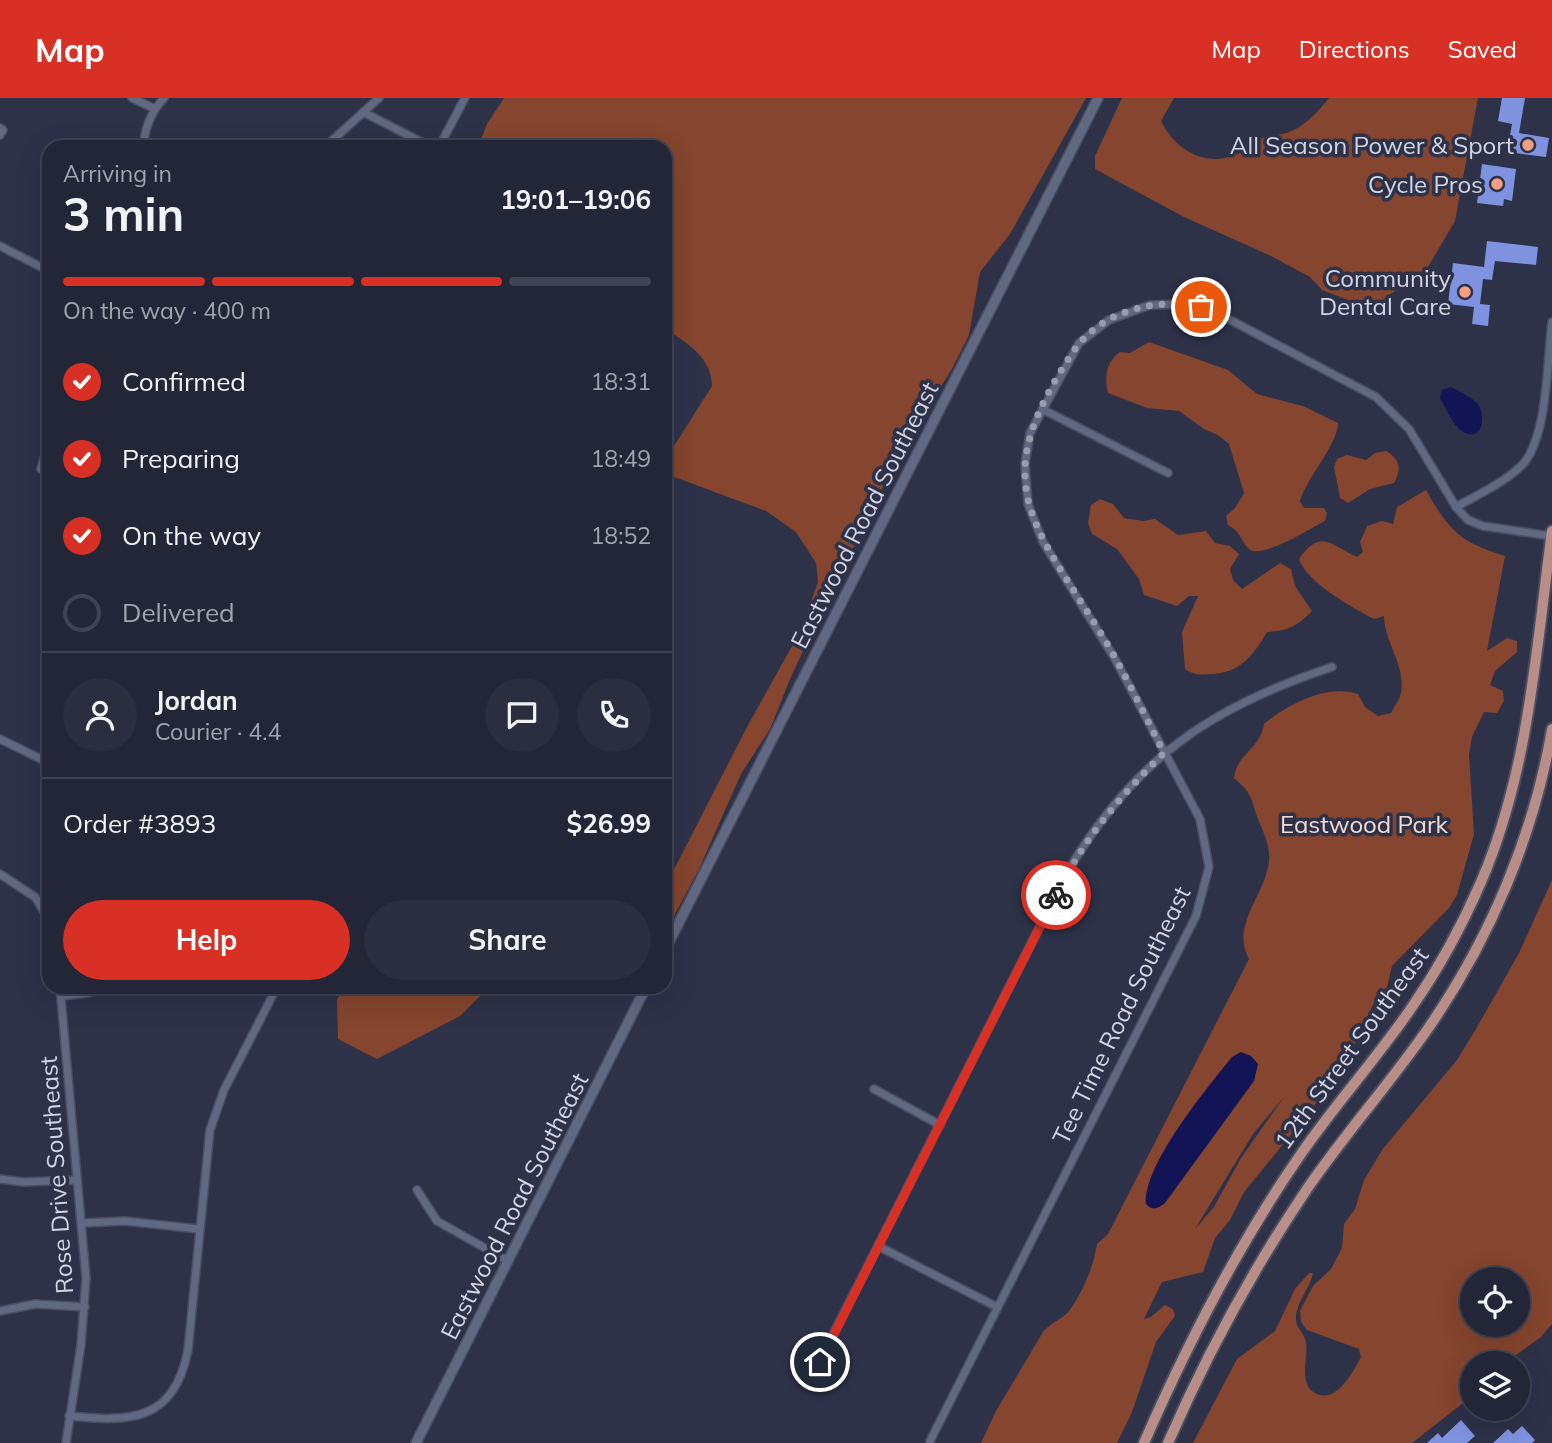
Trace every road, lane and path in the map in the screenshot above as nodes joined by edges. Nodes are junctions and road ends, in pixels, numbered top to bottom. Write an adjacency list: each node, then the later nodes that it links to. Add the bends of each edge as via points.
1 (132, 98): 6 (street)
2 (164, 98): 6 (street)
3 (379, 98): 7 (street)
4 (465, 98): 13 (street)
5 (1098, 98): 30 (street, Eastwood Road Southeast)
6 (155, 109): 10 (street)
7 (363, 113): 11 (street); 12 (street)
8 (0, 128): 9 (street)
9 (0, 135)
10 (144, 140)
11 (333, 140)
12 (417, 140)
13 (443, 140)
14 (0, 246): 15 (street)
15 (42, 267)
16 (1552, 322): 21 (street, via 1541,427 1531,455 1511,474)
17 (1042, 409): 20 (street); 21 (street, Tee Time Road Southeast, via 1067,360 1094,330 1130,310 1150,305 1201,307 1377,397 1409,429); 26 (street, Tee Time Road Southeast, via 1030,433 1025,464 1035,527 1109,648)
18 (42, 466): 19 (street)
19 (41, 469)
20 (1168, 473)
21 (1455, 507): 22 (street, via 1473,523)
22 (1552, 535): 52 (main road, 12th Street Southeast, via 1525,735 1505,816 1481,882 1424,989 1305,1149 1225,1272)
23 (1332, 667): 26 (street, via 1248,698)
24 (1552, 729): 53 (main road, 12th Street Southeast, via 1523,842 1471,958 1426,1032 1338,1146 1260,1264 1207,1359)
25 (0, 739): 27 (street)
26 (1164, 753): 36 (street, via 1115,802 1069,869); 45 (street, Tee Time Road Southeast, via 1205,835 1209,867 1203,897)
27 (42, 760)
28 (0, 874): 29 (street, via 35,897)
29 (42, 908)
30 (672, 936)
31 (79, 994): 34 (street)
32 (273, 994): 41 (street, via 216,1108)
33 (642, 994): 43 (street, Eastwood Road Southeast)
34 (61, 996): 38 (street, Rose Drive Southeast)
35 (874, 1089): 36 (street)
36 (940, 1125): 42 (street)
37 (0, 1179): 38 (street)
38 (77, 1180): 40 (street, Rose Drive Southeast)
39 (417, 1190): 43 (street, via 437,1221)
40 (83, 1223): 41 (street, via 125,1221); 44 (street, Rose Drive Southeast)
41 (198, 1229): 48 (street, via 188,1350 174,1390 155,1408 132,1418)
42 (878, 1246): 45 (street); 47 (street)
43 (508, 1261): 51 (street, Eastwood Road Southeast)
44 (85, 1307): 46 (street, via 35,1304); 48 (street, Rose Drive Southeast)
45 (997, 1307): 49 (street, Tee Time Road Southeast)
46 (0, 1311)
47 (809, 1382)
48 (69, 1416): 50 (street, Rose Drive Southeast)
49 (930, 1441)
50 (65, 1443)
51 (416, 1443)
52 (1144, 1443)
53 (1168, 1443)

